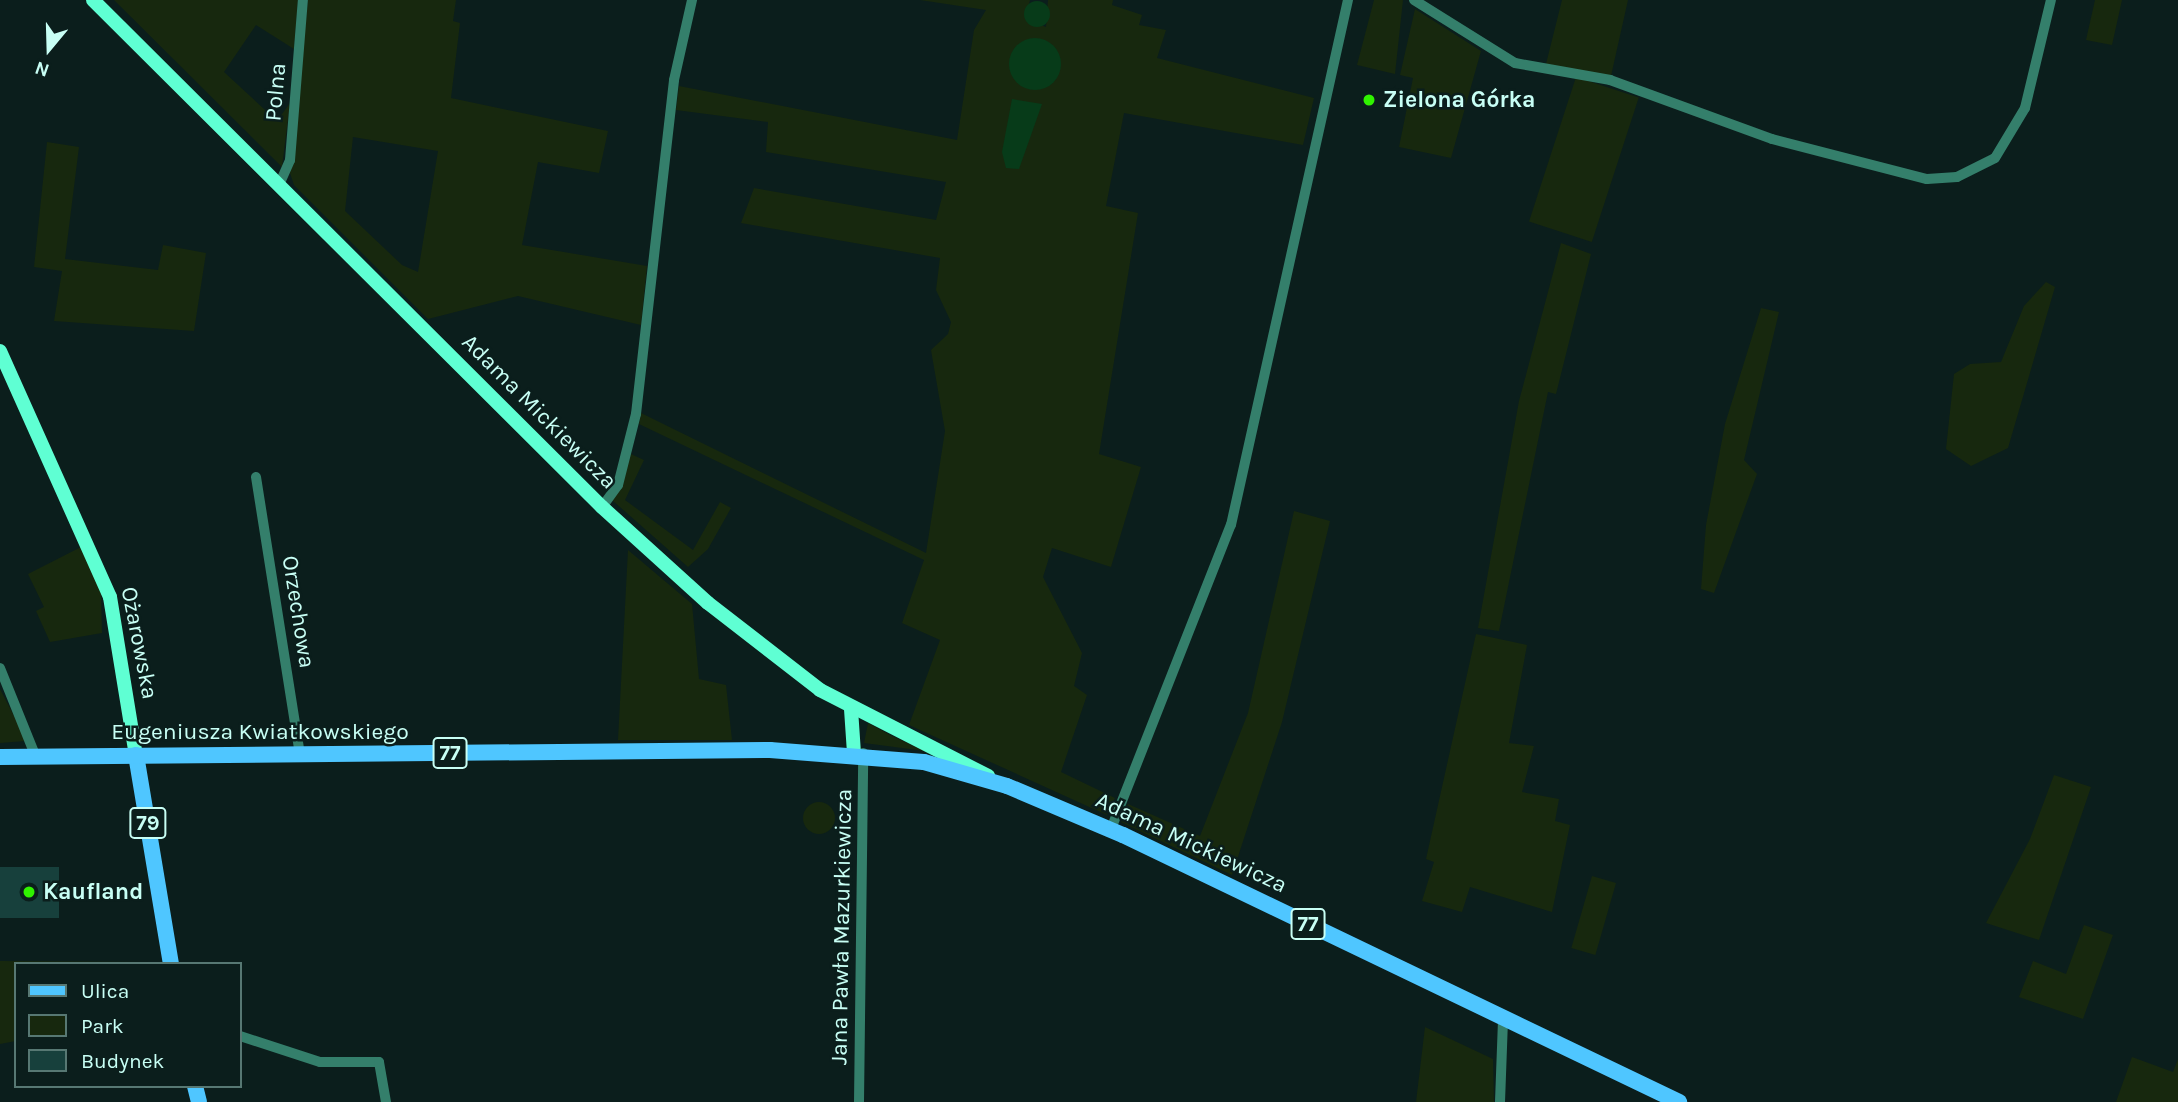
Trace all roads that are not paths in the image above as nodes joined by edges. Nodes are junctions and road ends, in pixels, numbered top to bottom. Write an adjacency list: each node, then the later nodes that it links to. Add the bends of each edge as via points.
1 (93, 0): 7 (street, Adama Mickiewicza)
2 (303, 0): 7 (street, Polna, via 290,160)
3 (692, 0): 10 (street, via 671,106 636,414 618,485)
4 (1348, 0): 19 (street, via 1231,525)
5 (1414, 0): 6 (street, via 1515,63 1610,80 1772,139 1927,178 1956,177 1995,158 2025,108)
6 (2051, 0)
7 (279, 185): 10 (street, Adama Mickiewicza)
8 (0, 351): 15 (street, Ożarowska, via 110,597)
9 (256, 477): 14 (street, Orzechowa)
10 (602, 507): 12 (street, Adama Mickiewicza, via 755,642)
11 (0, 668): 17 (street)
12 (851, 709): 13 (street); 18 (street, Adama Mickiewicza)
13 (859, 753): 14 (main road, Eugeniusza Kwiatkowskiego / 77); 18 (main road, Adama Mickiewicza / 77, via 924,762); 24 (street, Jana Pawła Mazurkiewicza)
14 (300, 754): 15 (main road, Eugeniusza Kwiatkowskiego / 77)
15 (136, 755): 17 (main road, Eugeniusza Kwiatkowskiego / 77); 20 (main road, Ożarowska / 79)
16 (0, 757): 17 (main road, Eugeniusza Kwiatkowskiego / 77)
17 (36, 757)
18 (1007, 786): 19 (main road, Adama Mickiewicza / 77)
19 (1111, 830): 21 (main road, Adama Mickiewicza / 77)
20 (171, 962)
21 (1503, 1020): 25 (street); 26 (main road, 77)
22 (242, 1037): 23 (street, via 320,1062 380,1062)
23 (386, 1102)
24 (859, 1102)
25 (1500, 1102)
26 (1679, 1102)

